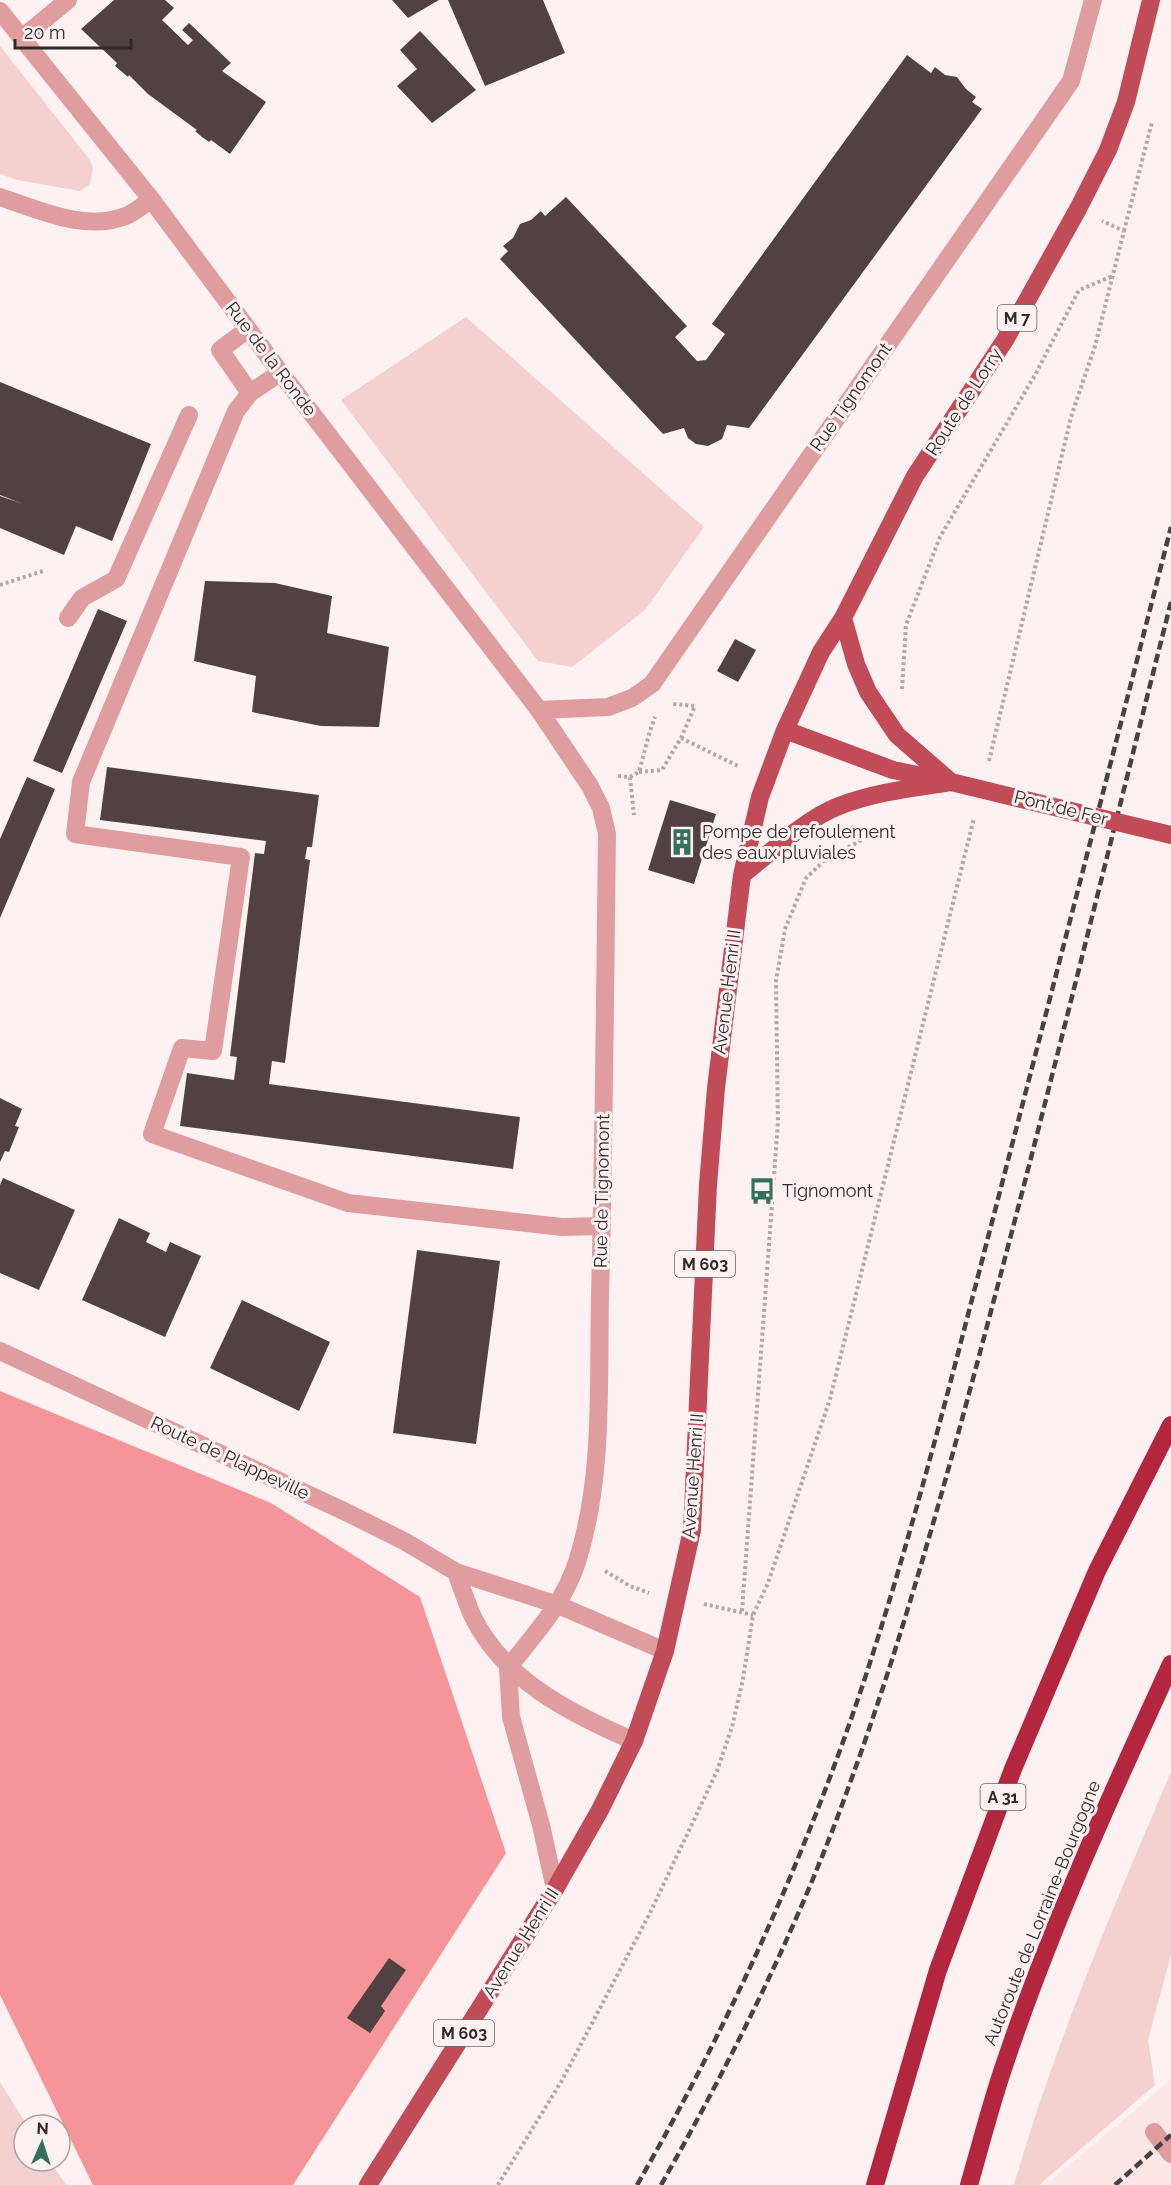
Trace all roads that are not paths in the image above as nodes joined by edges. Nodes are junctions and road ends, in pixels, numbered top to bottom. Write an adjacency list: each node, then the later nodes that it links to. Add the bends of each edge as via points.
1 (68, 0): 5 (street)
2 (1093, 0): 14 (street, Rue Tignomont, via 1071,81 652,684 632,699 608,707)
3 (1151, 0): 13 (main road, Route de Lorry / M 7, via 1126,102 1108,150 1005,340 915,476)
4 (0, 10): 5 (street, Rue de la Ronde)
5 (22, 38): 7 (street, Rue de la Ronde)
6 (0, 197): 7 (street, via 60,218 87,220 128,215)
7 (151, 200): 8 (street, Rue de la Ronde)
8 (248, 329): 9 (street, Rue de la Ronde); 10 (street, via 220,350)
9 (280, 372): 10 (street); 14 (street, Rue de la Ronde)
10 (250, 393): 19 (street, via 236,411 81,782 75,834 241,857 213,1051 182,1048 152,1134 348,1203 562,1227)
11 (189, 415): 12 (street, via 116,579 82,598)
12 (68, 618)
13 (843, 618): 15 (main road, Route de Lorry / M 7, via 821,652); 16 (main road, via 868,692 897,735)
14 (539, 710): 19 (street, Rue de Tignomont, via 590,786 601,808 607,834)
15 (785, 730): 16 (main road, Pont de Fer, via 893,770); 18 (main road, Avenue Henri II / M 603, via 765,779)
16 (951, 782): 17 (main road, Pont de Fer, bridge); 18 (main road, via 884,792 837,807 804,826)
17 (1171, 835)
18 (742, 875): 24 (main road, Avenue Henri II / M 603, via 708,1185 692,1530)
19 (602, 1226): 23 (street, Rue de Tignomont, via 596,1478 578,1561)
20 (0, 1351): 22 (street, Route de Plappeville, via 348,1513)
21 (1171, 1425): 32 (highway, A 31, via 1097,1571 1013,1769 938,1970)
22 (456, 1572): 23 (street, Route de Plappeville); 26 (street, via 472,1616)
23 (558, 1605): 24 (street, Route de Plappeville); 26 (street, Rue de Tignomont)
24 (665, 1651): 27 (main road, Avenue Henri II / M 603)
25 (1171, 1664): 33 (highway, Autoroute de Lorraine-Bourgogne, via 1112,1792 1035,1978 1004,2064)
26 (508, 1668): 27 (street, via 563,1707); 28 (street, via 511,1717)
27 (634, 1741): 28 (main road, Avenue Henri II / M 603)
28 (555, 1889): 31 (main road, Avenue Henri II / M 603)
29 (1154, 2132): 30 (street)
30 (1171, 2154)
31 (368, 2185)
32 (875, 2185)
33 (969, 2185)

